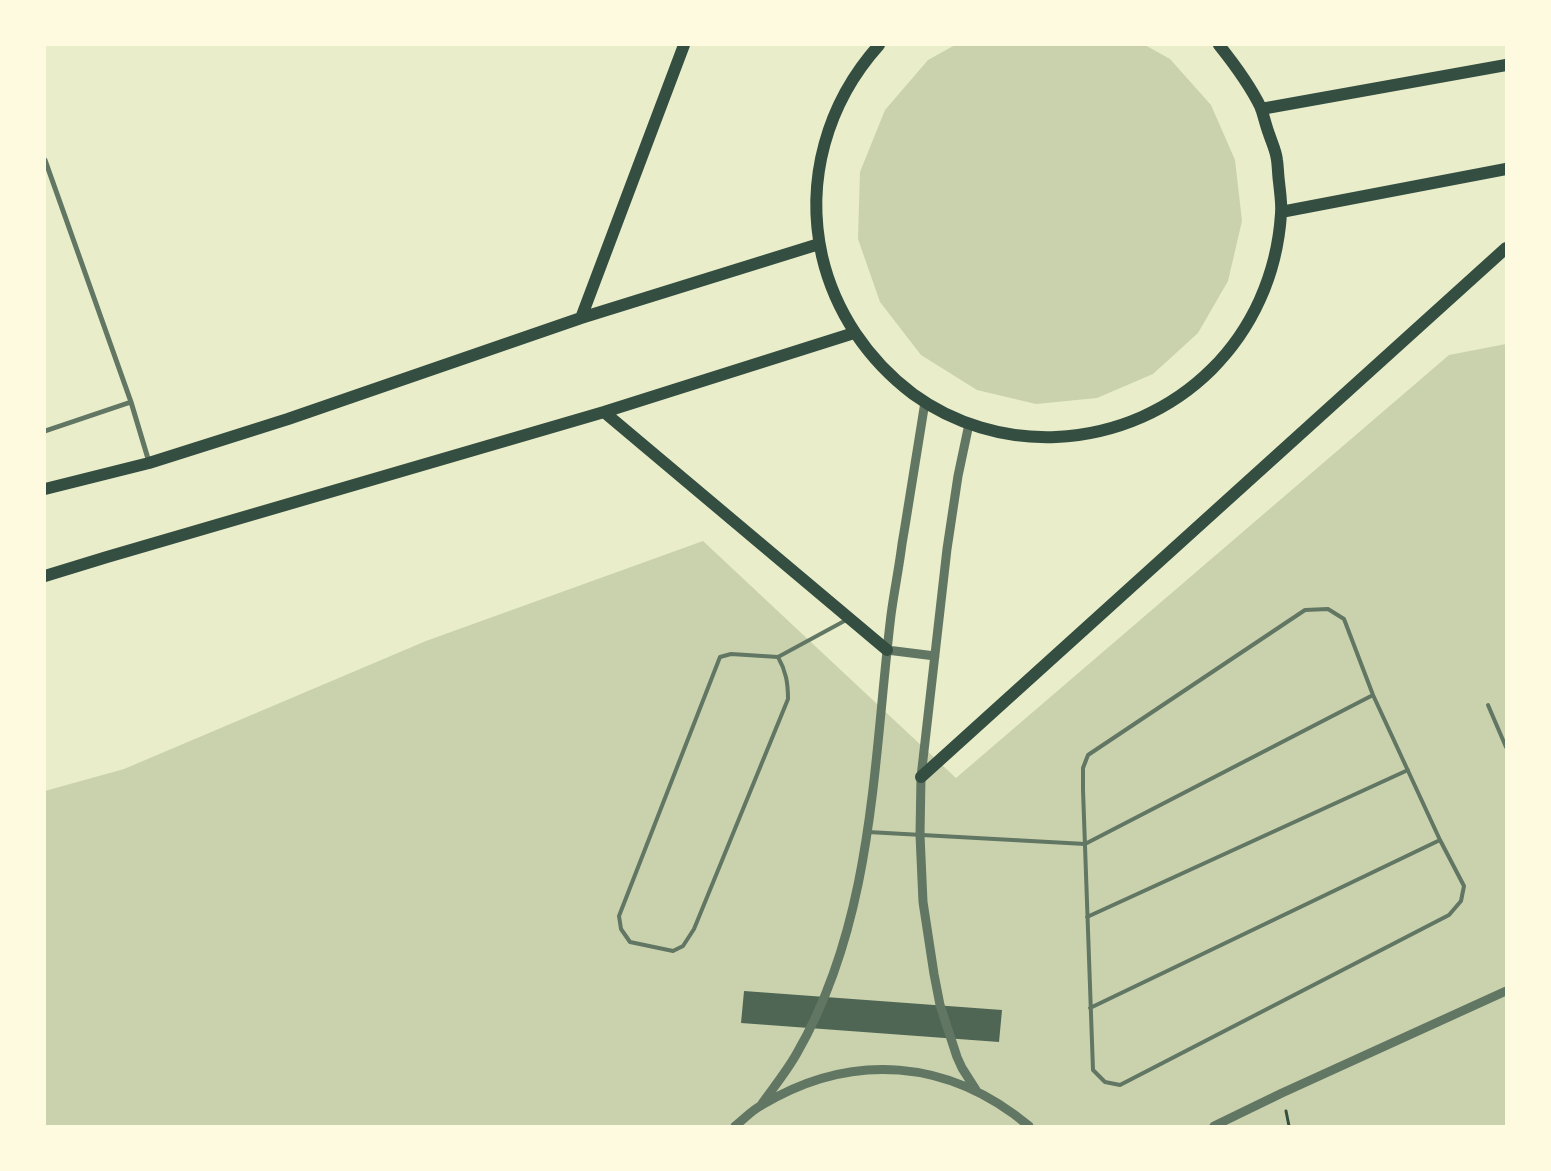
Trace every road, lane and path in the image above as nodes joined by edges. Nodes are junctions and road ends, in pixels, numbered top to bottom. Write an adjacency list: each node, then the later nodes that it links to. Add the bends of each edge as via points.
1 (684, 45): 11 (main road)
2 (879, 45): 9 (main road, via 844,94 828,129 819,166 816,205)
3 (1219, 45): 5 (main road, via 1242,74)
4 (1506, 65): 5 (main road)
5 (1261, 109): 8 (main road, via 1277,159)
6 (45, 160): 13 (street)
7 (1506, 169): 8 (main road)
8 (1281, 212): 16 (main road, via 1277,248 1267,284 1252,317 1232,348 1179,398 1147,416 1077,436 1041,438 1014,435)
9 (819, 244): 11 (main road); 12 (main road, via 827,275)
10 (1506, 248): 29 (main road)
11 (581, 318): 18 (main road, via 288,419)
12 (854, 333): 14 (main road, via 898,383); 15 (main road)
13 (131, 402): 17 (street); 18 (street)
14 (925, 402): 16 (main road); 22 (street)
15 (604, 412): 20 (main road); 21 (main road)
16 (969, 424): 23 (street, via 955,494)
17 (45, 430)
18 (149, 463): 19 (main road)
19 (45, 489)
20 (45, 576)
21 (850, 618): 22 (main road); 24 (lane)
22 (887, 650): 23 (street); 30 (street)
23 (935, 656): 29 (street)
24 (778, 657): 24 (lane, via 788,683 788,699 694,929 683,946 673,951 630,942 621,929 619,916 720,657 731,654)
25 (1373, 695): 28 (lane); 33 (lane); 33 (lane, via 1344,619 1328,609 1305,610 1088,755 1082,790)
26 (1488, 705): 27 (lane)
27 (1506, 747)
28 (1408, 770): 32 (lane); 34 (lane)
29 (921, 777): 31 (street)
30 (868, 832): 31 (lane); 38 (street, via 852,917 832,979 808,1033)
31 (920, 835): 33 (lane); 37 (street, via 923,902 940,1005 957,1057)
32 (1440, 840): 36 (lane); 36 (lane, via 1464,886 1461,901 1449,915 1120,1085 1105,1082 1094,1070)
33 (1085, 844): 34 (lane)
34 (1086, 917): 36 (lane)
35 (1506, 991): 41 (street)
36 (1090, 1008)
37 (976, 1090): 38 (street, via 934,1075 889,1069 844,1072 801,1085); 40 (street, via 1010,1110)
38 (760, 1105): 39 (street)
39 (735, 1126)
40 (1029, 1126)
41 (1214, 1126)

